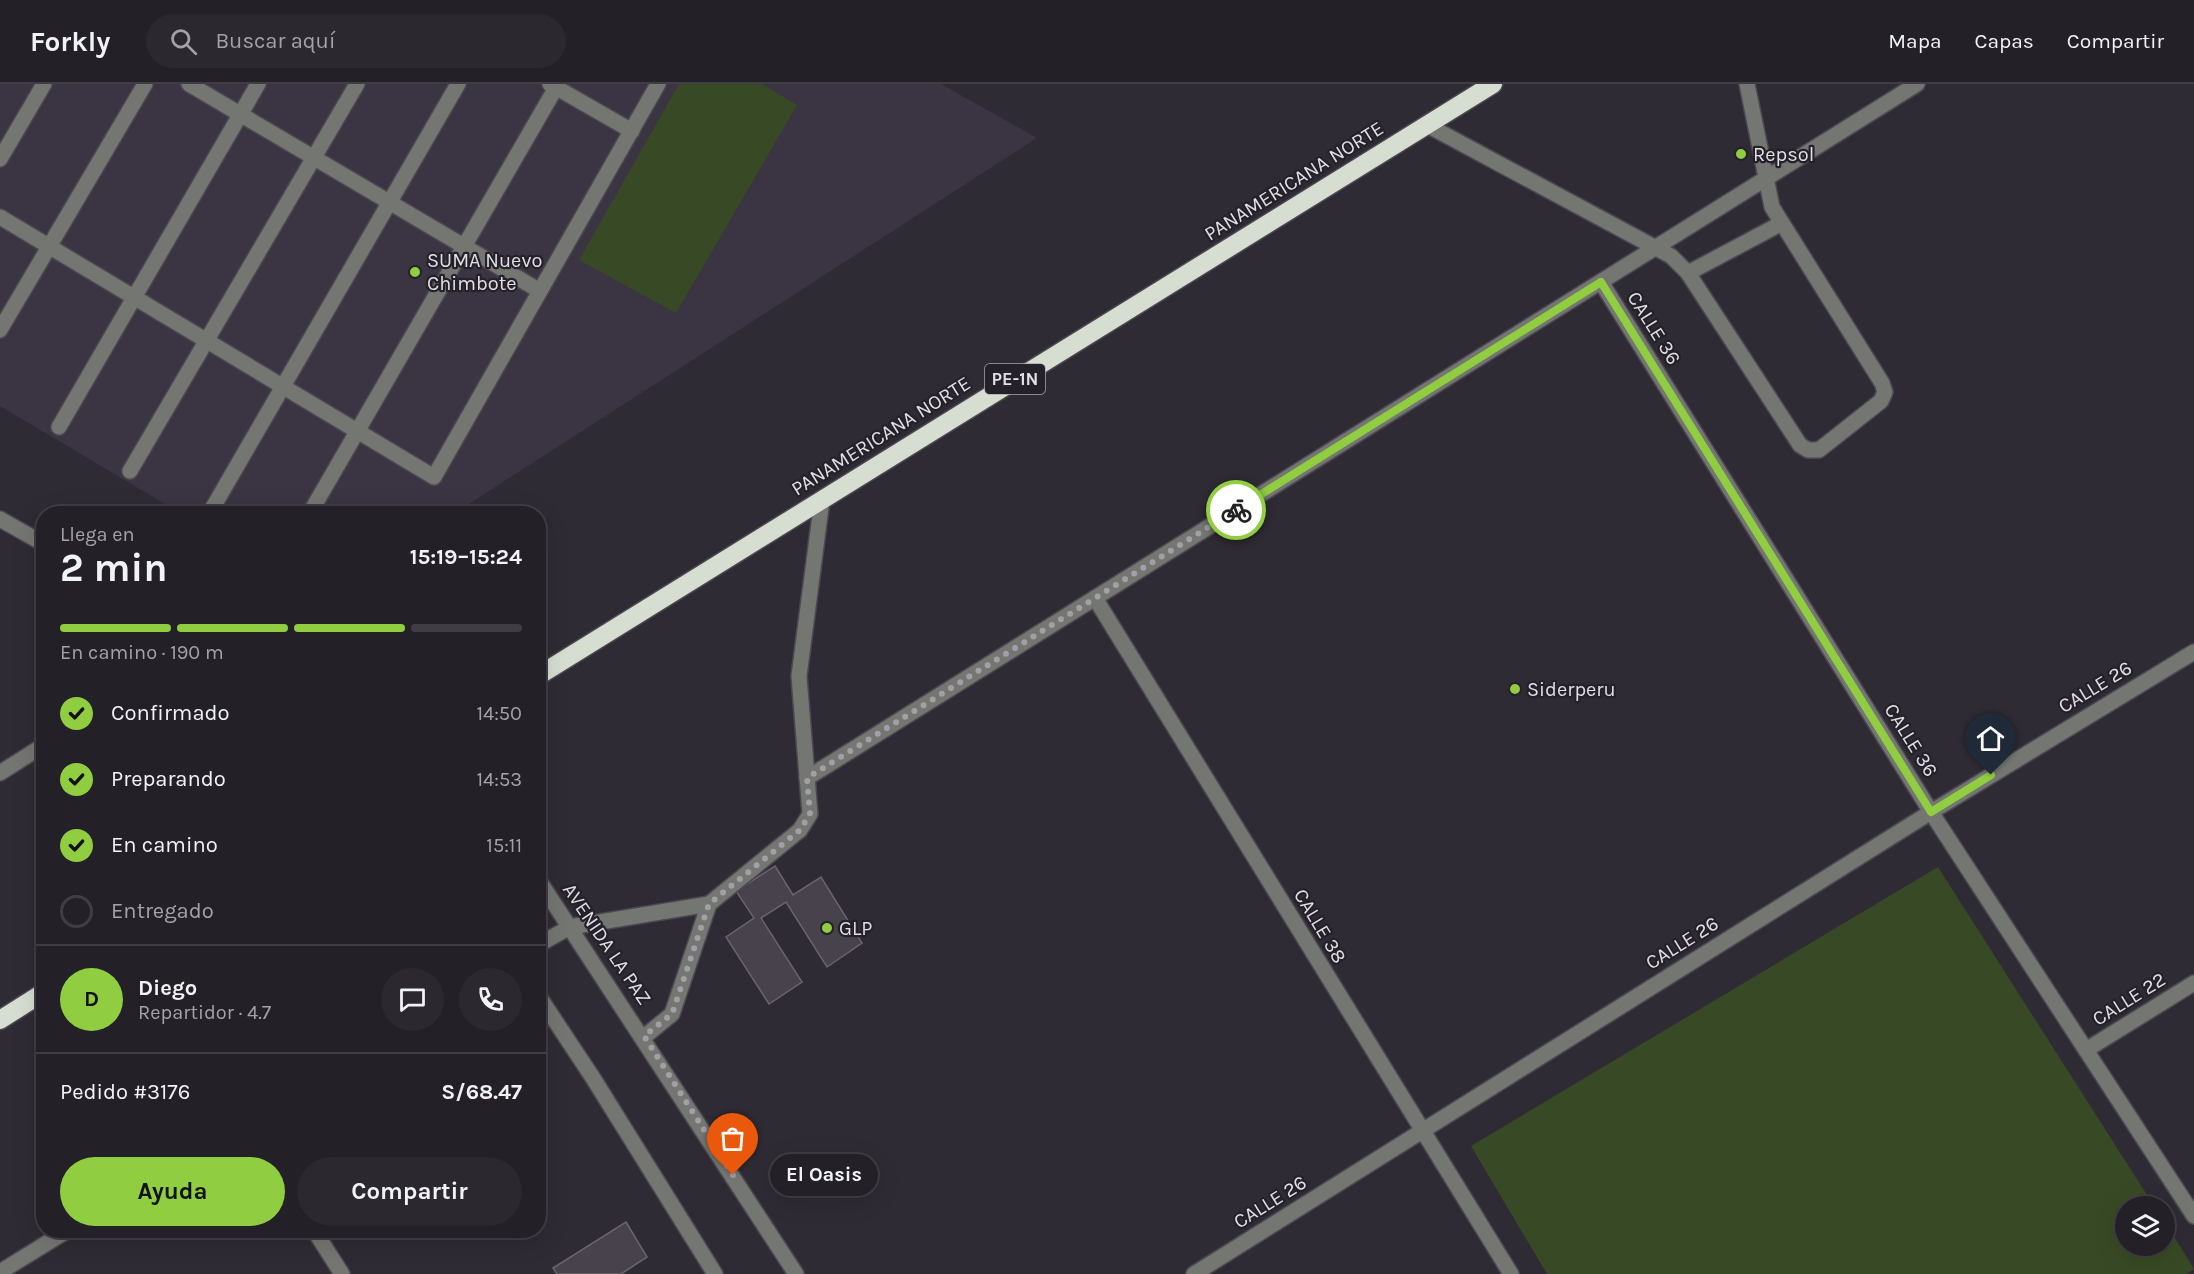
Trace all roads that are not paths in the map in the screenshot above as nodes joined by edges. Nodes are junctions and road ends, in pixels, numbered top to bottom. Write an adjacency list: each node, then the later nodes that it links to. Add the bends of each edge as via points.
1 (44, 84): 16 (street)
2 (145, 84): 22 (street)
3 (189, 84): 12 (street)
4 (258, 84): 12 (street)
5 (357, 84): 15 (street)
6 (458, 84): 18 (street)
7 (658, 84): 14 (street)
8 (1493, 84): 13 (highway, PANAMERICANA NORTE / PE-1N)
9 (1747, 84): 17 (street)
10 (1917, 84): 17 (street)
11 (555, 85): 14 (street); 21 (street)
12 (241, 114): 15 (street); 27 (street)
13 (1427, 125): 23 (street); 34 (highway, PANAMERICANA NORTE / PE-1N)
14 (632, 131): 26 (street)
15 (314, 158): 18 (street); 29 (street)
16 (0, 159)
17 (1767, 178): 20 (street, via 1772,207); 23 (street)
18 (390, 203): 21 (street); 30 (street)
19 (0, 217): 22 (street)
20 (1782, 223): 24 (street); 24 (street, via 1885,392 1881,401 1819,450 1800,445)
21 (464, 246): 26 (street); 32 (street)
22 (49, 247): 27 (street); 28 (street)
23 (1656, 248): 24 (street); 25 (street)
24 (1688, 273)
25 (1601, 282): 39 (street); 45 (street, CALLE 36)
26 (540, 291): 32 (street, via 434,477)
27 (134, 298): 29 (street); 31 (street)
28 (0, 330)
29 (206, 341): 30 (street); 33 (street)
30 (283, 387): 32 (street); 35 (street)
31 (59, 427)
32 (357, 432): 36 (street)
33 (130, 471)
34 (822, 500): 41 (highway, PANAMERICANA NORTE / PE-1N); 44 (street, via 799,676)
35 (214, 506)
36 (314, 506)
37 (0, 519): 38 (street)
38 (36, 539)
39 (1095, 598): 44 (street); 56 (street, CALLE 38)
40 (2194, 652): 45 (street, CALLE 26)
41 (546, 671)
42 (36, 750): 43 (street)
43 (0, 773)
44 (807, 778): 47 (street, via 810,814 800,830)
45 (1931, 812): 55 (street, CALLE 36); 56 (street, CALLE 26)
46 (546, 891): 48 (street, AVENIDA LA PAZ)
47 (709, 904): 48 (street); 54 (street, via 672,1014)
48 (570, 927): 49 (street); 54 (street, AVENIDA LA PAZ)
49 (546, 940)
50 (2194, 983): 55 (street, CALLE 22)
51 (36, 997): 53 (highway)
52 (546, 1007): 62 (street)
53 (0, 1020)
54 (644, 1036): 63 (street, AVENIDA LA PAZ)
55 (2086, 1050): 57 (street, CALLE 36)
56 (1421, 1132): 64 (street, CALLE 26); 65 (street, CALLE 38)
57 (2194, 1216)
58 (55, 1238): 60 (street)
59 (319, 1238): 61 (street)
60 (0, 1272)
61 (342, 1274)
62 (715, 1274)
63 (796, 1274)
64 (1194, 1274)
65 (1511, 1274)

